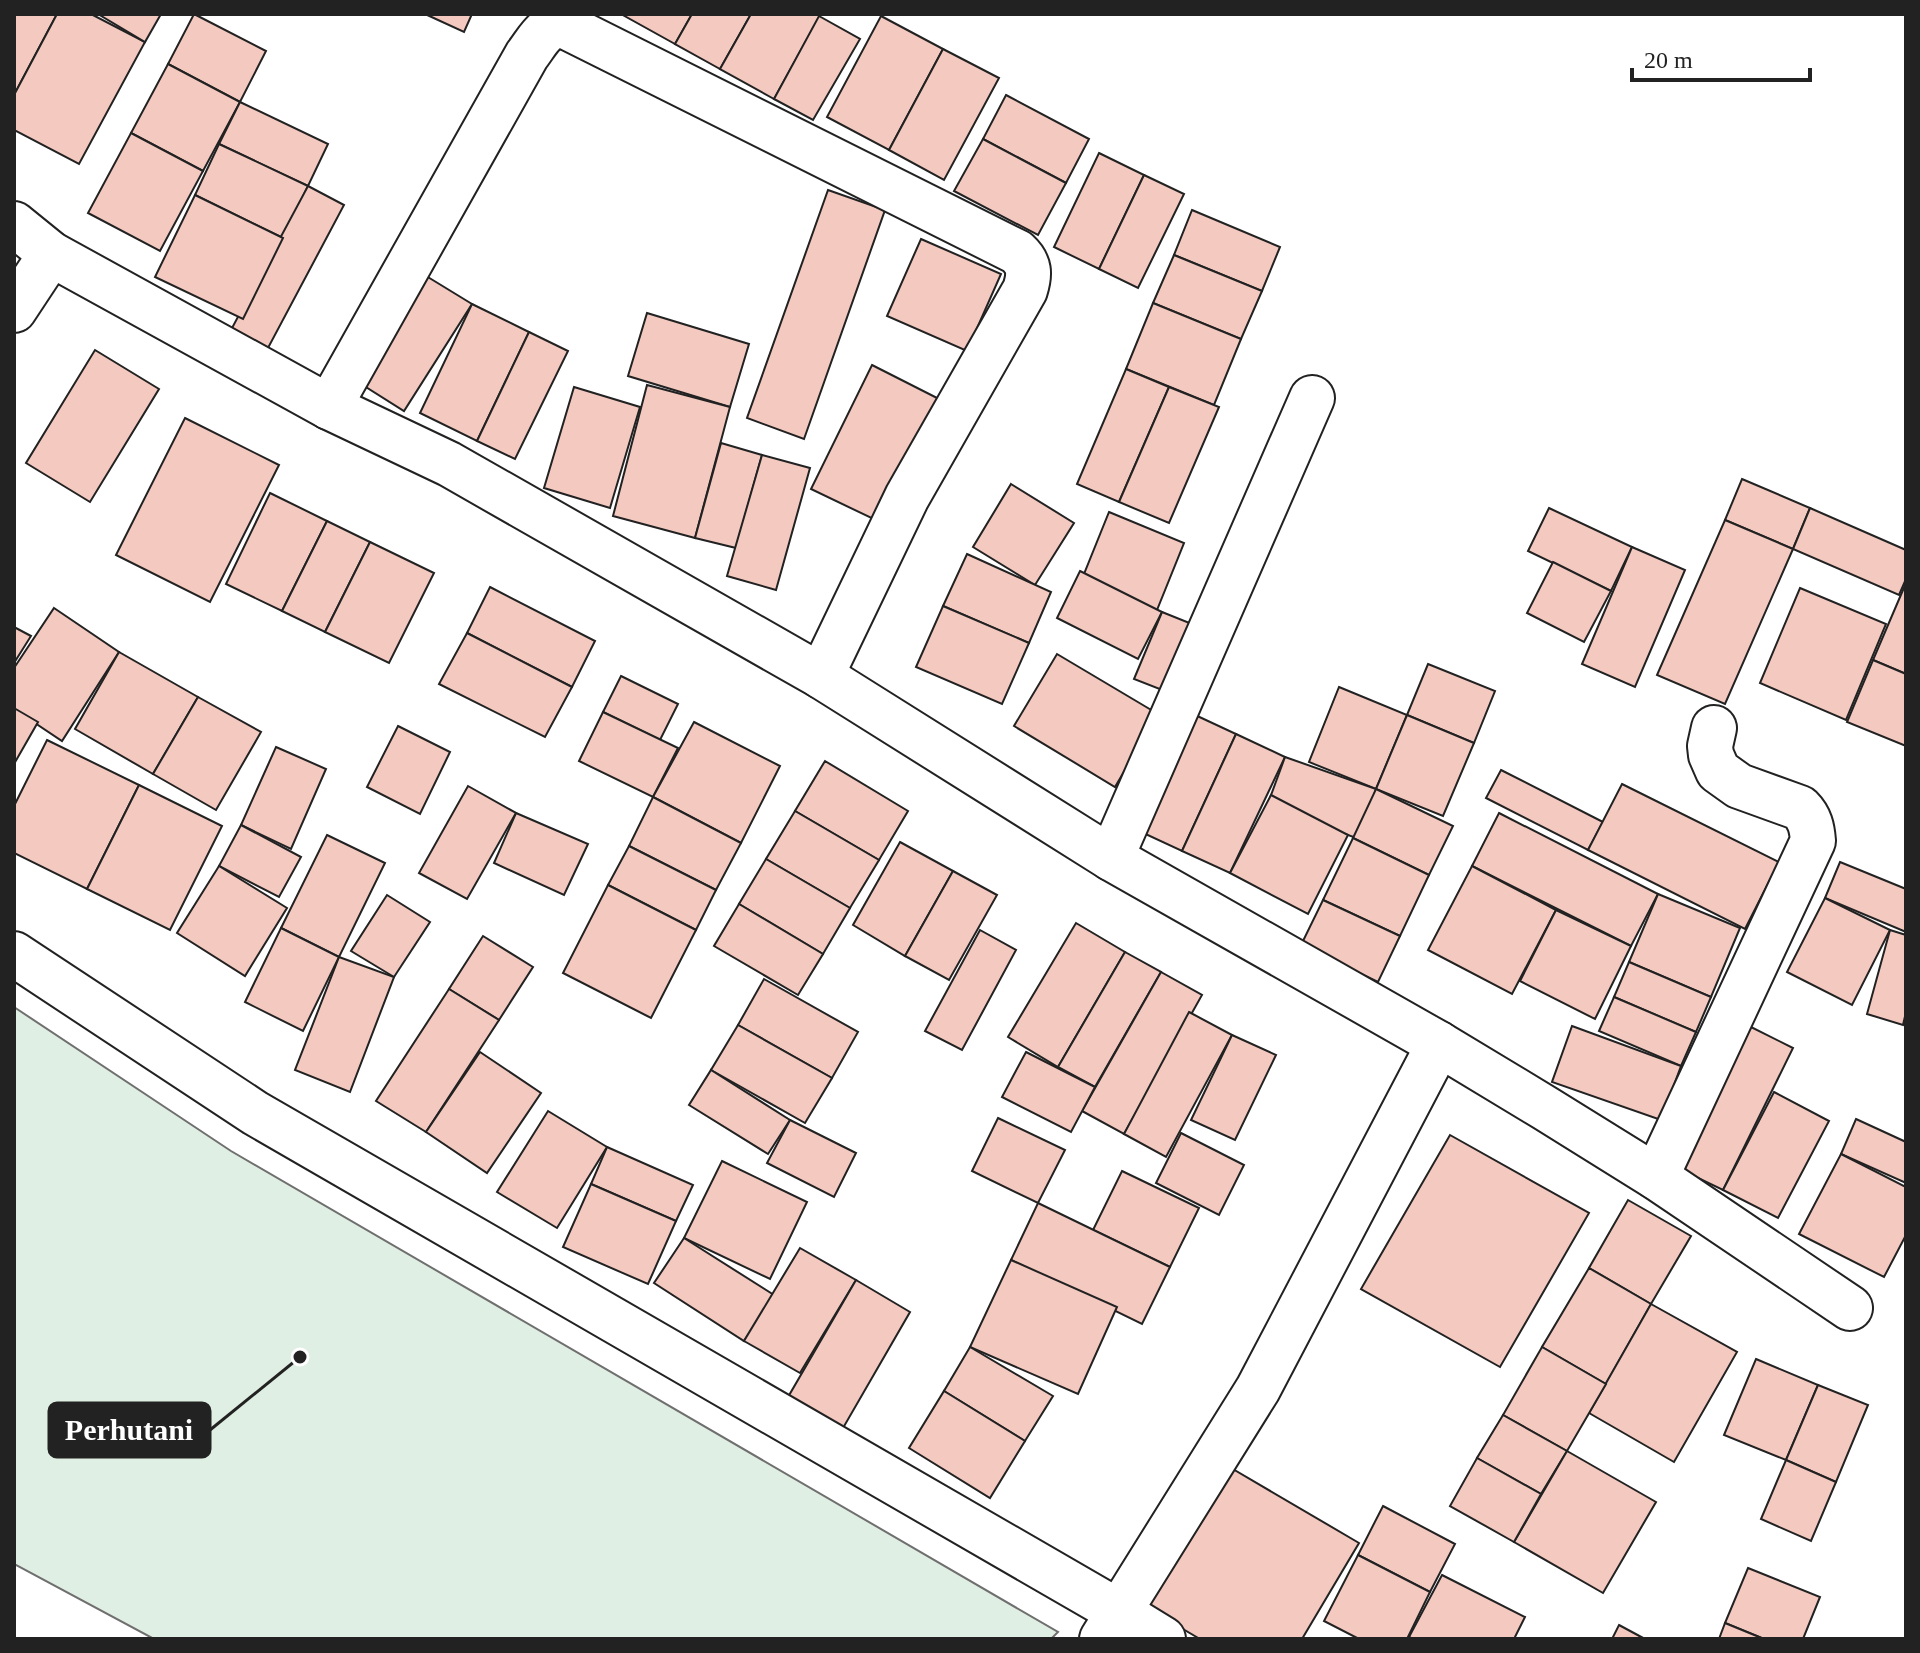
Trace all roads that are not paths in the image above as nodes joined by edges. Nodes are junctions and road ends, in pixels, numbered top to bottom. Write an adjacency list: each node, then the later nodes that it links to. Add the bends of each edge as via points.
1 (556, 20): 6 (street, via 527,55); 7 (street, via 1017,252 1029,269 1025,290 907,497)
2 (14, 224): 3 (street)
3 (51, 254): 4 (street); 6 (street)
4 (14, 310)
5 (1312, 398): 9 (street)
6 (329, 407): 7 (street, via 449,464)
7 (821, 676): 9 (street)
8 (1714, 728): 12 (street, via 1710,746 1718,771 1739,786 1800,808 1813,841)
9 (1111, 858): 11 (street)
10 (14, 954): 14 (street, via 255,1113)
11 (1439, 1044): 12 (street); 14 (street, via 1258,1389)
12 (1656, 1177): 13 (street)
13 (1850, 1308)
14 (1110, 1626): 15 (street)
15 (1163, 1639)

